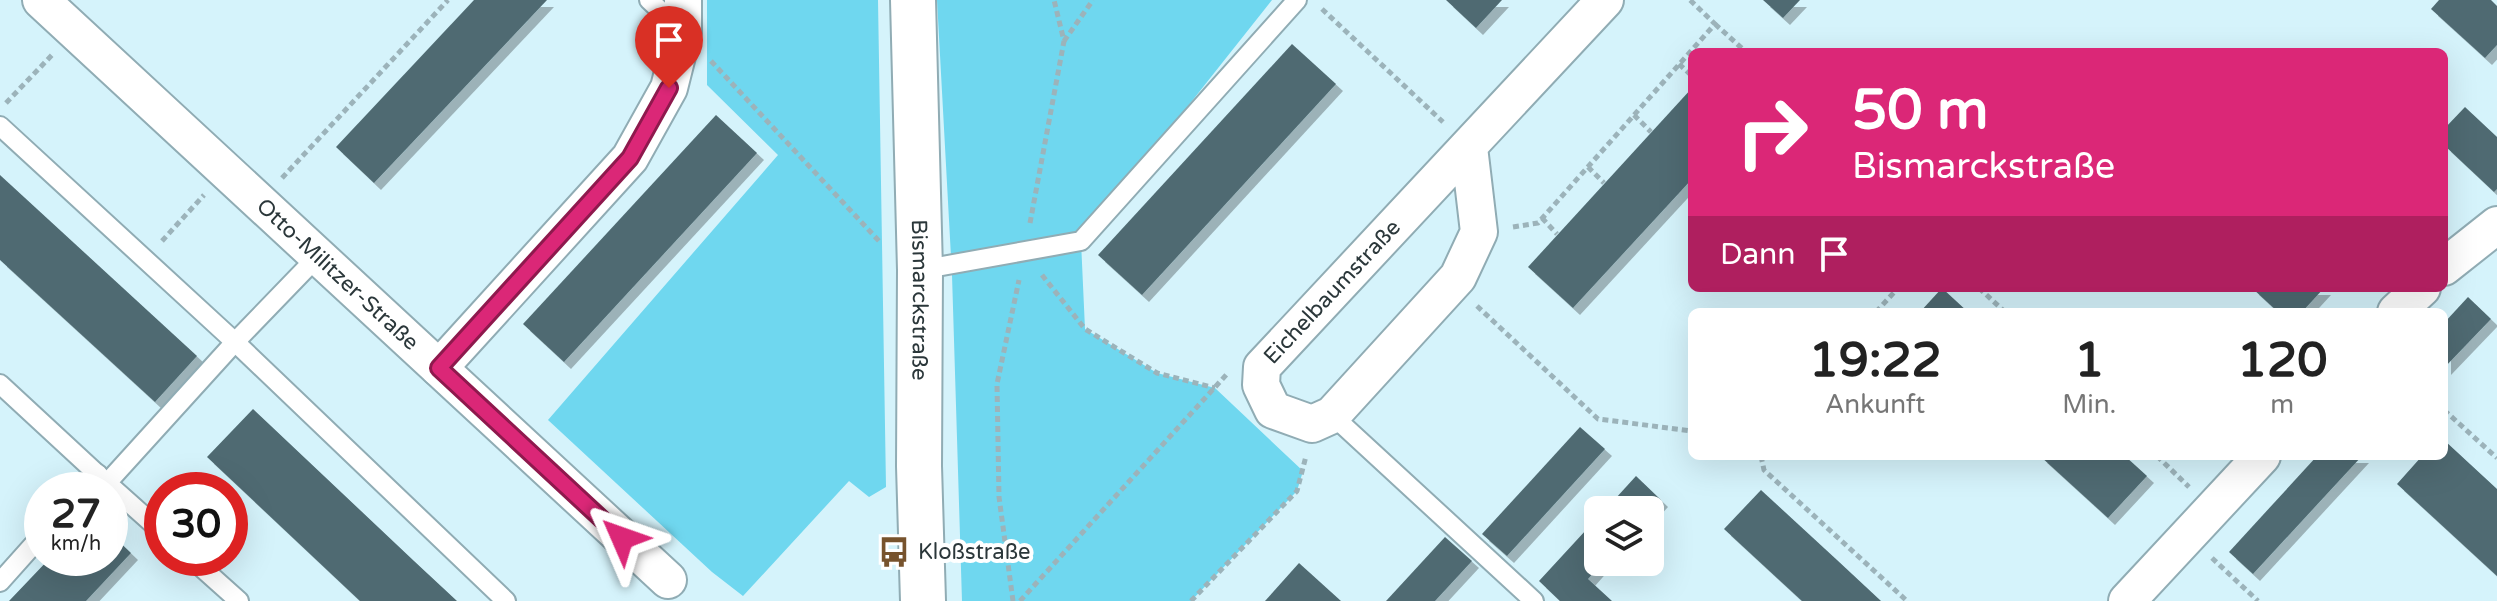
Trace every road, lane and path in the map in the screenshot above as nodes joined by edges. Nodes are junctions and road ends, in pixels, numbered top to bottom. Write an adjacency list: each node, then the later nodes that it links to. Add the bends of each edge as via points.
1 (448, 0): 27 (path)
2 (649, 0): 11 (lane)
3 (913, 0): 36 (street, Bismarckstraße)
4 (1054, 0): 13 (path)
5 (1093, 0): 13 (path)
6 (1297, 0): 32 (lane, via 1081,241)
7 (1312, 0): 23 (path)
8 (1605, 0): 23 (street, Eichelbaumstraße)
9 (1690, 0): 12 (path)
10 (60, 11): 19 (path); 25 (street, Otto-Militzer-Straße)
11 (683, 16): 36 (path, via 901,263); 46 (street, via 669,88 630,158)
12 (1715, 24): 14 (path); 15 (path)
13 (1064, 41): 32 (path)
14 (1693, 48)
15 (1742, 48)
16 (1688, 54): 17 (path)
17 (1679, 64): 18 (path); 20 (path)
18 (1688, 72)
19 (0, 110)
20 (1634, 115): 22 (path); 24 (path)
21 (0, 126): 34 (lane)
22 (1651, 132)
23 (1469, 147): 30 (street); 45 (street, Eichelbaumstraße)
24 (1588, 167): 26 (path); 28 (path)
25 (226, 172): 27 (street, Otto-Militzer-Straße); 34 (path)
26 (1604, 183)
27 (259, 202): 33 (street, Otto-Militzer-Straße)
28 (1542, 218): 30 (path, via 1538,223); 31 (path)
29 (2497, 225): 35 (street)
30 (1479, 232): 37 (street)
31 (1557, 234)
32 (1024, 252): 36 (lane); 48 (path, via 1085,329 1157,373); 67 (path, via 997,384 999,497)
33 (318, 256): 44 (lane); 46 (street, Otto-Militzer-Straße)
34 (145, 259): 44 (lane)
35 (2448, 264)
36 (920, 270): 66 (street, Bismarckstraße)
37 (1453, 283): 50 (street); 51 (path, via 1598,419)
38 (1894, 292): 41 (path)
39 (1983, 292): 42 (path)
40 (2418, 292): 43 (street)
41 (1880, 308)
42 (2001, 308)
43 (2400, 308)
44 (235, 342): 56 (lane); 65 (lane)
45 (1262, 367): 48 (path, via 1235,364); 50 (street, Eichelbaumstraße, via 1261,385 1273,410)
46 (439, 368): 63 (street, Otto-Militzer-Straße)
47 (0, 384): 55 (lane)
48 (1215, 388): 68 (path)
49 (2448, 414): 52 (path)
50 (1322, 419): 69 (path, via 1297,491); 70 (lane)
51 (1688, 430)
52 (2497, 458)
53 (1762, 460): 71 (path, via 1764,470)
54 (2258, 460): 59 (street)
55 (95, 472)
56 (108, 472)
57 (128, 501): 58 (lane)
58 (144, 516)
59 (2188, 535): 72 (street); 73 (path)
60 (24, 555): 62 (lane)
61 (211, 576): 64 (lane)
62 (0, 582)
63 (664, 591)
64 (239, 601)
65 (506, 601)
66 (923, 601)
67 (1013, 601)
68 (1020, 601)
69 (1191, 601)
70 (1534, 601)
71 (1907, 601)
72 (2127, 601)
73 (2258, 601)

